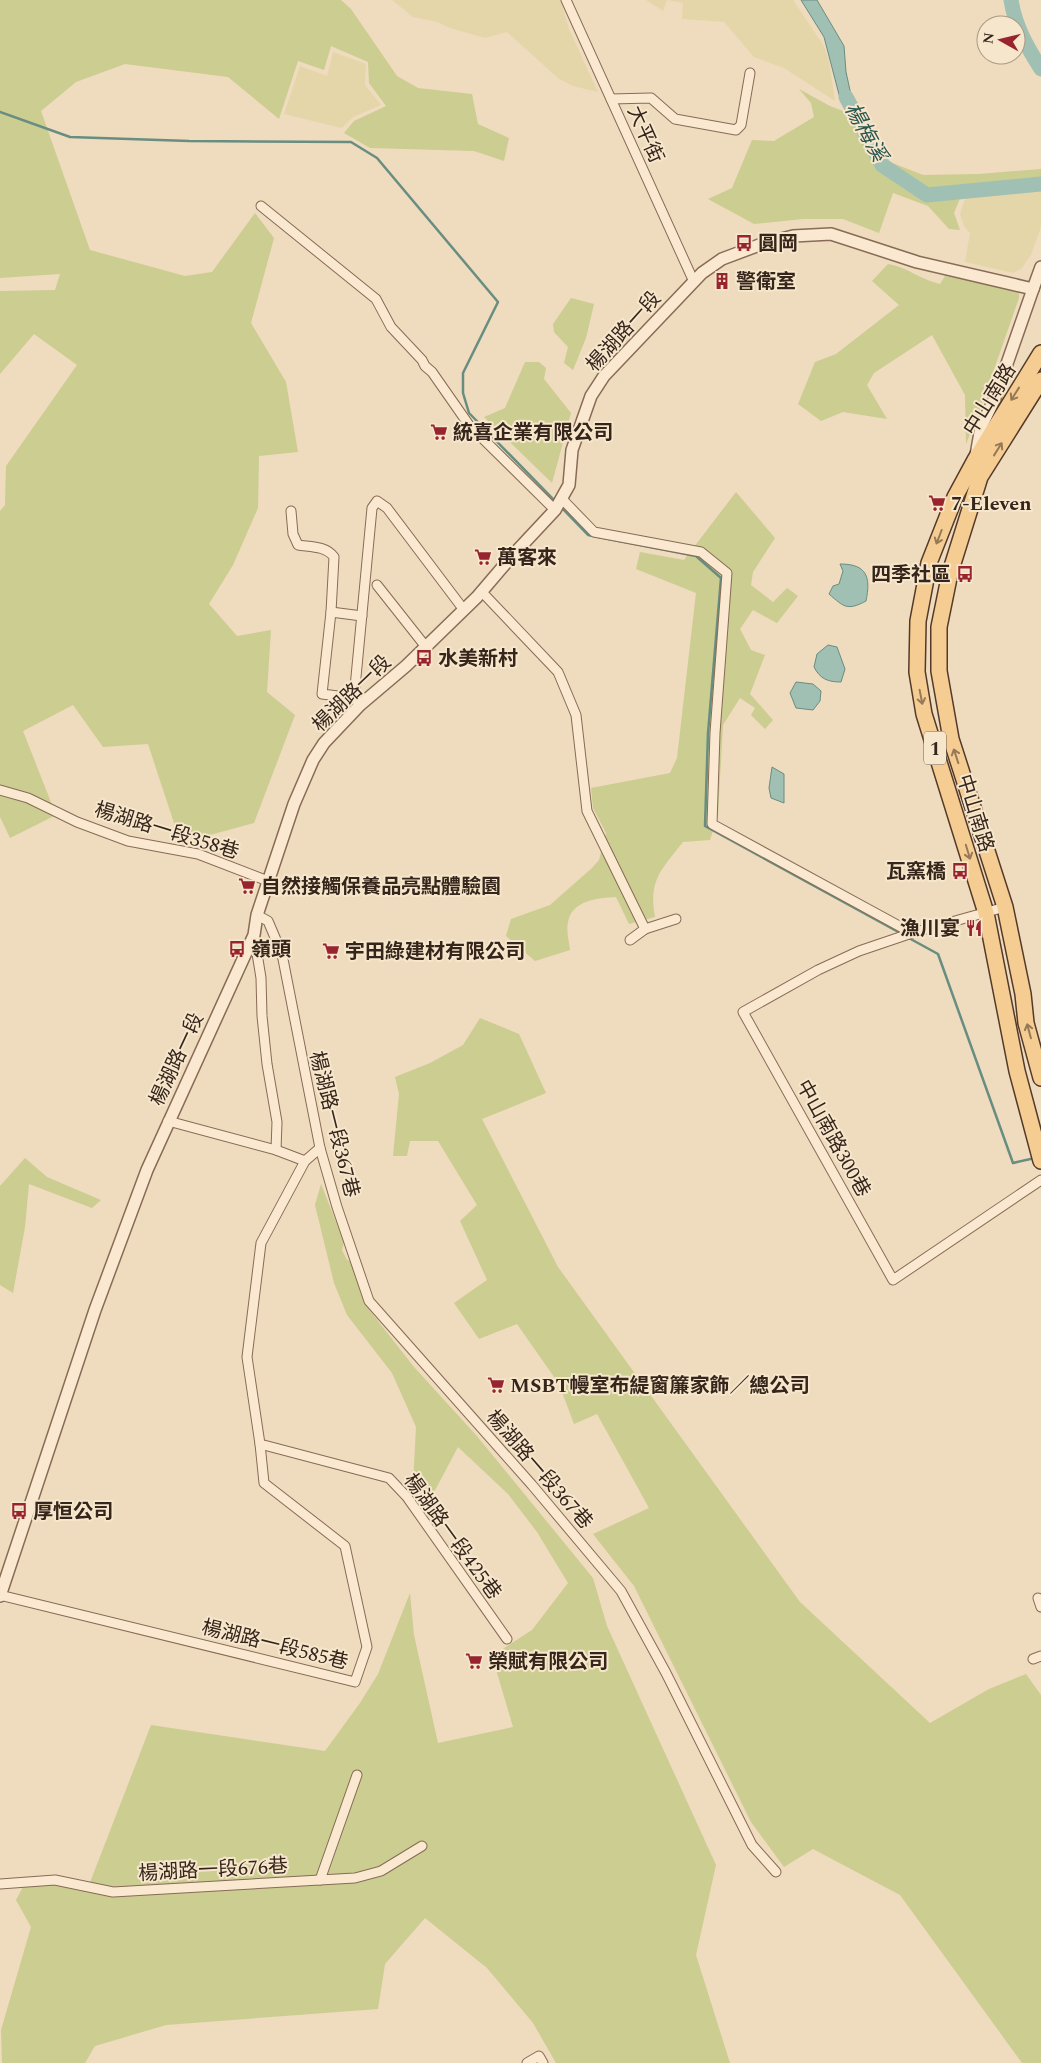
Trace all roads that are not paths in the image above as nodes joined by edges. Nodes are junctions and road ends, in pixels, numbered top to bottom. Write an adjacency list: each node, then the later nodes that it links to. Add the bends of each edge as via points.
1 (566, 0): 3 (street, 大平街)
2 (750, 73): 3 (street, via 740,125 736,130 675,119 651,98)
3 (611, 99): 6 (street, 大平街)
4 (260, 206): 12 (street, via 376,299 391,327 432,372 469,425)
5 (1041, 267): 7 (street)
6 (694, 282): 7 (street, 楊湖路一段, via 702,272 722,259 762,244 793,236 831,234 917,262); 12 (street, 楊湖路一段, via 604,376 591,396 572,450 568,485)
7 (1033, 289): 10 (street, via 995,398 981,427)
8 (1041, 353): 10 (main road, 中山南路 / 1, one-way to 10)
9 (1041, 380): 11 (main road, 中山南路 / 1, one-way to 9)
10 (975, 460): 11 (street); 24 (main road, 中山南路 / 1, one-way to 24, via 955,497 929,564 918,621 917,672 924,714)
11 (980, 476): 23 (main road, 中山南路 / 1, one-way to 11, via 951,739 939,671 939,627 950,573)
12 (559, 504): 15 (street, 楊湖路一段); 28 (street, via 594,532 701,552 727,573 712,824)
13 (290, 511): 17 (street, via 292,534 298,545 322,549 334,558)
14 (377, 586): 19 (street)
15 (481, 591): 16 (street, 楊湖路一段); 27 (street, via 558,672 576,715 587,811)
16 (464, 610): 18 (street, via 387,508 377,500 372,508); 19 (street, 楊湖路一段)
17 (331, 612): 18 (street); 20 (street, via 322,694)
18 (362, 616): 20 (street)
19 (426, 647): 20 (street, 楊湖路一段)
20 (357, 701): 22 (street, 楊湖路一段, via 313,760)
21 (0, 790): 22 (street, 楊湖路一段358巷, via 28,798 77,822 128,841 198,854)
22 (268, 881): 25 (street, 楊湖路一段)
23 (1005, 907): 24 (street); 31 (main road, 中山南路 / 1, one-way to 23, via 1026,1023)
24 (986, 913): 28 (street); 36 (main road, 中山南路 / 1, via 1017,1071)
25 (257, 915): 29 (street, 楊湖路一段); 33 (street, 楊湖路一段367巷, via 268,920 282,954)
26 (676, 919): 27 (street)
27 (645, 929): 30 (street)
28 (907, 935): 37 (street, 中山南路300巷, via 843,958 743,1012 893,1280)
29 (254, 936): 32 (street, 楊湖路一段); 34 (street, via 277,1122)
30 (630, 940)
31 (1041, 1078)
32 (168, 1121): 34 (street); 39 (street, 楊湖路一段, via 95,1310)
33 (320, 1148): 35 (street); 43 (street, 楊湖路一段367巷, via 369,1301 621,1591 666,1672 752,1844)
34 (276, 1150): 35 (street)
35 (305, 1161): 38 (street, via 261,1243 247,1357)
36 (1041, 1161)
37 (1041, 1180)
38 (260, 1444): 39 (street, 楊湖路一段585巷, via 264,1483 345,1546 367,1647 355,1682); 40 (street, 楊湖路一段425巷, via 389,1478 408,1496)
39 (0, 1595)
40 (507, 1639)
41 (357, 1775): 44 (street)
42 (422, 1846): 44 (street, 楊湖路一段676巷, via 368,1876)
43 (776, 1872)
44 (320, 1880): 45 (street, 楊湖路一段676巷, via 112,1892 55,1880)
45 (0, 1884)
46 (527, 2063): 47 (street, via 539,2056)
47 (543, 2063)

